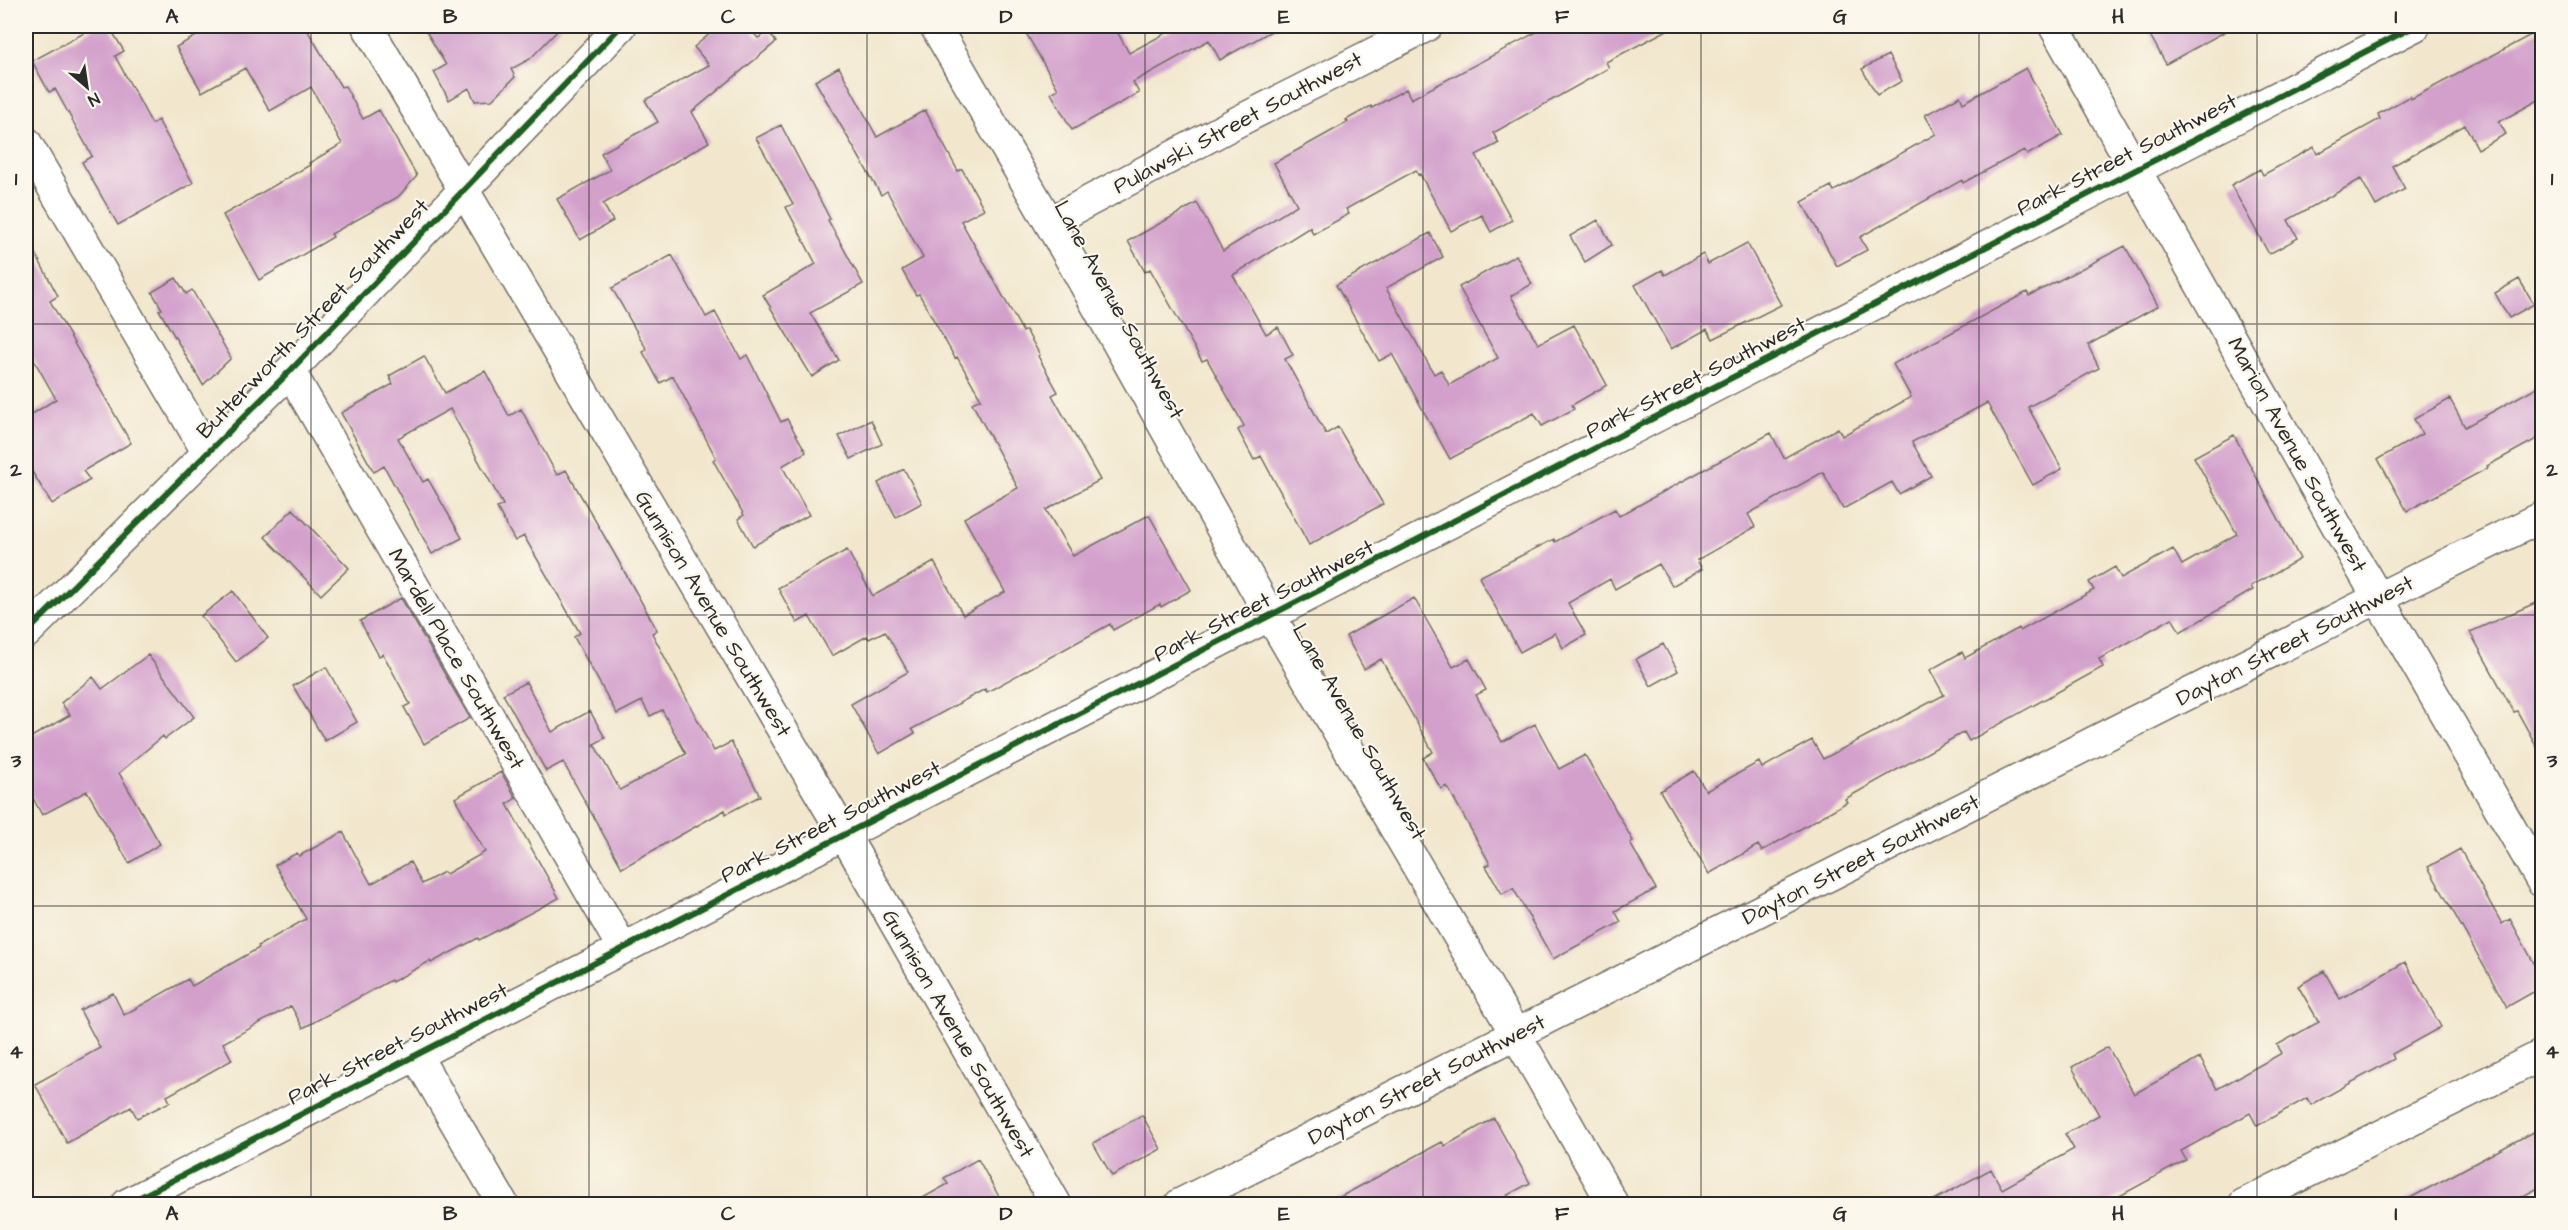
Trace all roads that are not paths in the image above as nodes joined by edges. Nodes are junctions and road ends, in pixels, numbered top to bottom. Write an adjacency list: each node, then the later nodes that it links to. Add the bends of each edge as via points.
1 (367, 26): 9 (street, Gunnison Avenue Southwest)
2 (621, 26): 9 (street, Butterworth Street Southwest)
3 (935, 26): 10 (street, Lane Avenue Southwest)
4 (1427, 26): 10 (street, Pulawski Street Southwest)
5 (2054, 26): 8 (street, Marion Avenue Southwest)
6 (2415, 26): 8 (street, Park Street Southwest)
7 (26, 142): 12 (street)
8 (2137, 170): 14 (street, Marion Avenue Southwest); 15 (street, Park Street Southwest)
9 (463, 191): 11 (street, Butterworth Street Southwest); 17 (street, Gunnison Avenue Southwest)
10 (1050, 222): 15 (street, Lane Avenue Southwest)
11 (290, 371): 12 (street, Butterworth Street Southwest); 19 (street, Mardell Place Southwest)
12 (207, 452): 16 (street, Butterworth Street Southwest)
13 (2542, 517): 14 (street, Dayton Street Southwest)
14 (2378, 598): 18 (street, Marion Avenue Southwest); 20 (street, Dayton Street Southwest)
15 (1271, 618): 17 (street, Park Street Southwest); 20 (street, Lane Avenue Southwest)
16 (26, 633)
17 (845, 836): 19 (street, Park Street Southwest); 25 (street, Gunnison Avenue Southwest)
18 (2542, 882)
19 (622, 947): 22 (street, Park Street Southwest)
20 (1516, 1035): 26 (street, Dayton Street Southwest); 27 (street, Lane Avenue Southwest)
21 (2542, 1054): 28 (street)
22 (416, 1055): 23 (street, Park Street Southwest); 24 (street)
23 (127, 1204)
24 (503, 1204)
25 (1056, 1204)
26 (1179, 1204)
27 (1613, 1204)
28 (2244, 1204)

